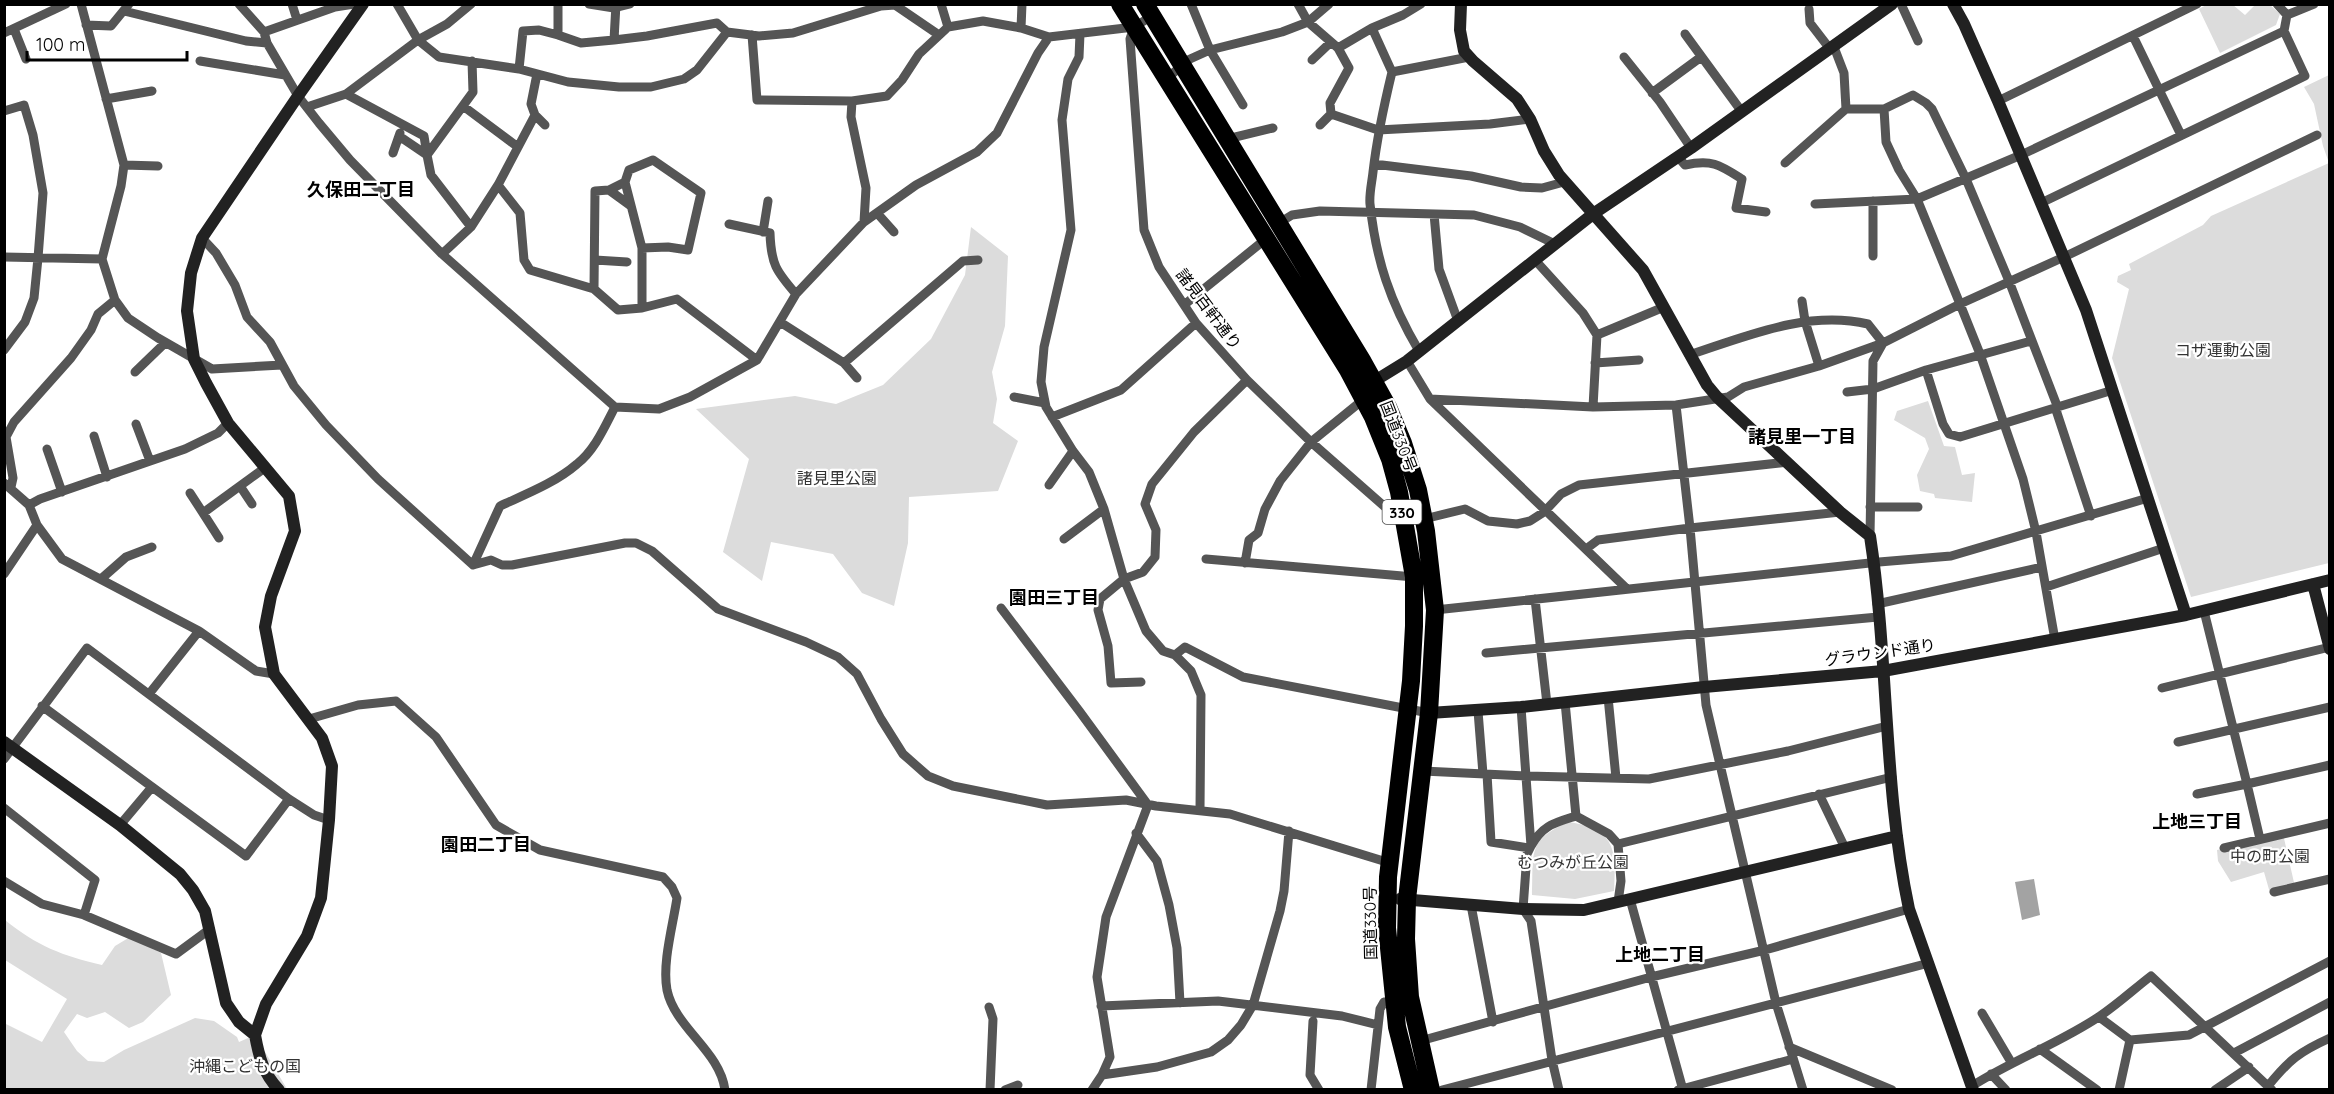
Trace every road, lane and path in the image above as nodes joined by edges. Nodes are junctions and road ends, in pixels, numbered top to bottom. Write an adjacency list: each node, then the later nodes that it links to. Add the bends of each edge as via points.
1 (66, 4): 40 (street)
2 (81, 4): 35 (street)
3 (292, 4): 33 (street)
4 (354, 4): 27 (street)
5 (363, 4): 76 (street)
6 (397, 4): 52 (street)
7 (471, 4): 52 (street, via 447,24)
8 (558, 4): 47 (street)
9 (589, 4): 28 (street)
10 (630, 4): 28 (street)
11 (941, 4): 36 (street)
12 (1022, 4): 38 (street)
13 (1120, 4): 37 (highway, 国道330号 / 330)
14 (1191, 4): 58 (street)
15 (1298, 4): 34 (street)
16 (1329, 4): 34 (street)
17 (1420, 4): 39 (street)
18 (1461, 4): 59 (street, via 1460,30)
19 (1892, 4): 57 (street)
20 (1901, 4): 54 (street)
21 (1953, 4): 79 (street)
22 (2197, 4): 50 (street)
23 (2277, 4): 32 (street)
24 (2314, 4): 32 (street)
25 (240, 5): 42 (street)
26 (895, 5): 48 (street, via 793,33); 49 (street)
27 (331, 6): 33 (street)
28 (615, 6): 53 (street)
29 (127, 8): 35 (street, via 111,26); 55 (street, via 246,41)
30 (1809, 9): 57 (street, via 1810,23)
31 (1149, 10): 37 (street); 66 (highway, 国道330号 / 330)
32 (2287, 15): 41 (street)
33 (297, 20): 42 (street)
34 (1308, 22): 56 (street); 58 (street)
35 (86, 25): 77 (street)
36 (948, 27): 38 (street, via 983,21); 49 (street)
37 (1134, 27): 45 (street); 71 (highway, 国道330号 / 330); 151 (street, 諸見百軒通り, via 1130,39 1144,230 1159,267)
38 (1021, 28): 51 (street)
39 (1371, 28): 56 (street); 68 (street)
40 (14, 29): 44 (street); 62 (street)
41 (2284, 30): 72 (street); 95 (street, via 2305,76)
42 (264, 32): 55 (street)
43 (727, 32): 48 (street); 53 (street, via 717,23); 70 (street, via 697,70 684,79 651,87 568,82)
44 (4, 33)
45 (1080, 34): 51 (street); 185 (street, via 1079,57 1068,79 1062,120 1071,230 1044,347 1041,382)
46 (1685, 34): 61 (street)
47 (558, 35): 53 (street, via 581,43); 67 (street, via 523,31)
48 (752, 35): 78 (street, via 757,100)
49 (939, 35): 78 (street, via 887,96)
50 (2133, 36): 72 (street); 79 (street)
51 (1049, 37): 122 (street, via 997,134 977,152 916,185)
52 (418, 40): 65 (street, via 440,57); 75 (street)
53 (614, 40)
54 (1918, 41)
55 (267, 43): 69 (street)
56 (1335, 45): 63 (street); 87 (street, via 1349,68 1330,103)
57 (1832, 48): 83 (street, via 1844,73); 86 (street)
58 (1210, 50): 66 (street); 80 (street)
59 (1469, 57): 68 (street); 89 (street, via 1516,99)
60 (1623, 57): 74 (street)
61 (1701, 57): 74 (street); 86 (street)
62 (26, 59)
63 (1312, 60)
64 (200, 61): 69 (street)
65 (472, 61): 67 (street); 81 (street, via 473,92)
66 (1182, 65): 71 (street); 98 (highway, 国道330号 / 330)
67 (519, 69): 70 (street)
68 (1392, 72): 94 (street)
69 (285, 75): 76 (street)
70 (537, 75): 88 (street, via 531,104)
71 (1166, 79): 132 (highway, 国道330号 / 330)
72 (2159, 89): 95 (street); 103 (street)
73 (152, 91): 77 (street)
74 (1652, 93): 100 (street)
75 (346, 94): 82 (street); 91 (street)
76 (297, 96): 82 (street); 131 (street)
77 (106, 99): 107 (street)
78 (852, 101): 125 (street, via 851,117 866,188)
79 (1998, 101): 103 (street)
80 (1243, 105)
81 (463, 106): 99 (street); 102 (street)
82 (307, 107): 135 (street, via 350,160)
83 (1846, 109): 84 (street); 105 (street)
84 (1884, 109): 109 (street, via 1913,95 1926,103); 114 (street, via 1886,142)
85 (4, 111): 139 (street, via 24,105 33,135 43,192)
86 (1742, 112): 100 (street)
87 (1331, 114): 90 (street); 94 (street)
88 (535, 115): 92 (street); 99 (street)
89 (1530, 119): 94 (street); 111 (street)
90 (1320, 124)
91 (403, 125): 97 (street); 102 (street, via 424,136)
92 (544, 125)
93 (1273, 128): 98 (street)
94 (1378, 130): 106 (street)
95 (2181, 135): 117 (street)
96 (2317, 135): 138 (street)
97 (399, 136): 101 (street); 102 (street)
98 (1227, 139): 126 (highway, 国道330号 / 330)
99 (518, 147): 112 (street)
100 (1691, 148): 104 (street)
101 (393, 153)
102 (427, 155): 128 (street, via 431,175)
103 (2021, 155): 109 (street); 117 (street)
104 (1678, 157): 121 (street, via 1685,165 1714,162 1742,179 1736,208); 124 (street)
105 (1785, 163)
106 (1374, 164): 111 (street, via 1471,176 1521,188); 120 (street)
107 (124, 165): 108 (street); 140 (street)
108 (158, 166)
109 (1966, 178): 114 (street); 145 (street)
110 (625, 182): 113 (street); 119 (street); 134 (street, via 629,170 653,160 701,194 688,250)
111 (1564, 182): 124 (street)
112 (498, 185): 128 (street); 146 (street, via 520,213 524,261 530,270)
113 (609, 190): 119 (street); 141 (street, via 595,191)
114 (1917, 199): 116 (street); 150 (street)
115 (768, 201): 129 (street)
116 (1873, 201): 118 (street); 136 (street)
117 (2041, 203): 138 (street)
118 (1815, 204)
119 (631, 206): 134 (street)
120 (1372, 212): 123 (street); 126 (street, via 1320,211 1292,215); 163 (street, via 1376,249 1386,282 1398,315)
121 (1767, 212)
122 (877, 213): 125 (street); 130 (street)
123 (1434, 214): 133 (street, via 1474,215 1520,227); 154 (street, via 1439,268)
124 (1593, 214): 133 (street); 153 (street, via 1643,270)
125 (864, 222): 147 (street)
126 (1279, 223): 179 (highway, 国道330号 / 330)
127 (729, 224): 129 (street)
128 (471, 227): 135 (street)
129 (763, 232): 147 (street, via 770,233 771,257)
130 (894, 232)
131 (202, 238): 166 (street, via 191,273 187,311); 172 (street, via 235,285 247,318 270,342)
132 (1267, 238): 151 (street); 179 (highway, 国道330号 / 330)
133 (1555, 244): 143 (street)
134 (642, 248): 152 (street)
135 (442, 254): 187 (street)
136 (1873, 256)
137 (4, 257): 139 (street)
138 (2064, 257): 145 (street); 180 (street)
139 (38, 258): 140 (street); 162 (street, via 34,298 25,322)
140 (102, 259): 148 (street)
141 (595, 260): 144 (street); 146 (street)
142 (978, 260): 170 (street, via 963,261)
143 (1535, 260): 154 (street); 158 (street, via 1583,313)
144 (627, 262)
145 (2010, 281): 150 (street); 159 (street)
146 (594, 288): 152 (street, via 618,310)
147 (796, 294): 156 (street)
148 (115, 300): 160 (street, via 128,318); 203 (street, via 98,314 92,330 71,358 14,422 6,437 13,478)
149 (1802, 301): 155 (street)
150 (1960, 304): 161 (street); 164 (street)
151 (1184, 305): 157 (street, 諸見百軒通り)
152 (642, 308): 167 (street, via 676,299)
153 (1664, 308): 158 (street); 165 (street)
154 (1458, 321): 163 (street)
155 (1805, 321): 161 (street, via 1850,320 1868,324); 165 (street); 173 (street)
156 (780, 322): 167 (street); 170 (street)
157 (1197, 323): 177 (street, 諸見百軒通り); 190 (street, via 1121,390)
158 (1597, 335): 171 (street)
159 (2031, 341): 164 (street); 189 (street)
160 (165, 343): 166 (street); 175 (street)
161 (1882, 343): 173 (street); 178 (street, via 1873,362)
162 (6, 344)
163 (1419, 351): 169 (street)
164 (1980, 354): 174 (street); 193 (street)
165 (1689, 355): 183 (street)
166 (194, 359): 172 (street, via 212,369); 191 (street)
167 (757, 360): 187 (street, via 690,397 659,409)
168 (1639, 360): 171 (street)
169 (1407, 361): 179 (street); 184 (street)
170 (844, 363): 176 (street)
171 (1595, 363): 188 (street)
172 (282, 365): 232 (street, via 326,425 378,479)
173 (1819, 366): 183 (street)
174 (1926, 370): 178 (street); 193 (street, via 1942,424 1949,434 1960,437)
175 (135, 372)
176 (857, 378)
177 (1246, 380): 195 (street, 諸見百軒通り); 237 (street, via 1194,432 1152,484 1145,504 1156,530 1155,557 1143,572)
178 (1872, 389): 181 (street); 211 (street)
179 (1366, 390): 195 (street); 217 (highway, 国道330号 / 330, via 1400,492); 218 (highway, 国道330号 / 330, via 1388,407)
180 (2113, 390): 189 (street); 208 (street)
181 (1847, 392)
182 (1014, 397): 185 (street)
183 (1717, 398): 186 (street); 199 (street)
184 (1430, 399): 188 (street); 214 (street)
185 (1045, 403): 190 (street)
186 (1676, 405): 188 (street); 201 (street)
187 (615, 406): 232 (street, via 594,446 578,464 544,486 500,506)
188 (1593, 407)
189 (2056, 407): 193 (street); 219 (street)
190 (1052, 417): 197 (street)
191 (228, 423): 198 (street, via 218,433); 200 (street)
192 (135, 424): 198 (street)
193 (2004, 424): 222 (street, via 2024,479)
194 (94, 436): 202 (street)
195 (1311, 442): 217 (street, 諸見百軒通り, via 1393,514); 230 (street, via 1280,481 1258,533 1249,540)
196 (47, 449): 206 (street)
197 (1073, 451): 204 (street); 213 (street, via 1089,472)
198 (150, 461): 202 (street)
199 (1788, 462): 201 (street); 215 (street)
200 (266, 467): 205 (street); 257 (street, via 289,496 295,531 271,596 266,627)
201 (1683, 474): 214 (street, via 1580,484); 221 (street)
202 (107, 477): 206 (street)
203 (8, 485): 210 (street)
204 (1049, 485)
205 (240, 486): 209 (street); 216 (street)
206 (62, 492): 210 (street)
207 (190, 493): 216 (street)
208 (2148, 498): 219 (street); 227 (street)
209 (252, 504)
210 (29, 505): 220 (street)
211 (1870, 507): 212 (street); 223 (street)
212 (1918, 507)
213 (1104, 509): 225 (street); 237 (street)
214 (1544, 512): 218 (street, via 1517,524 1488,521 1465,509); 228 (street)
215 (1840, 512): 221 (street); 223 (street)
216 (203, 513): 224 (street)
217 (1402, 516): 218 (street); 235 (highway, 国道330号 / 330)
218 (1424, 516): 245 (highway, 国道330号 / 330)
219 (2091, 516): 222 (street)
220 (36, 525): 234 (street); 236 (street, via 62,559)
221 (1690, 528): 228 (street, via 1598,540); 239 (street)
222 (2036, 532): 231 (street, via 1951,556); 233 (street)
223 (1870, 536): 231 (street)
224 (219, 538)
225 (1064, 539)
226 (152, 547): 236 (street, via 126,557)
227 (2164, 548): 241 (street); 248 (street)
228 (1586, 549): 242 (street)
229 (1206, 559): 230 (street)
230 (1245, 563): 235 (street)
231 (1874, 563): 239 (street); 246 (street)
232 (473, 565): 291 (street, via 490,560 512,566 636,543 652,551 718,609 838,657 857,674 903,754 928,776 953,786 1047,805 1126,800)
233 (2042, 567): 241 (street); 246 (street)
234 (4, 574)
235 (1414, 577): 269 (highway, 国道330号 / 330)
236 (101, 579): 249 (street)
237 (1124, 579): 255 (street, via 1146,631 1163,651); 259 (street, via 1100,599 1098,610 1108,646 1111,683)
238 (2330, 580): 240 (street, グラウンド通り)
239 (1695, 582): 242 (street); 250 (street)
240 (2313, 584): 247 (street, グラウンド通り); 252 (street)
241 (2046, 587): 251 (street)
242 (1626, 588): 243 (street)
243 (1535, 599): 245 (street); 253 (street)
244 (1001, 608): 291 (street)
245 (1435, 610): 271 (highway, 国道330号 / 330)
246 (1878, 610): 250 (street); 256 (street)
247 (2204, 611): 248 (street, グラウンド通り); 258 (street)
248 (2186, 615): 251 (street, グラウンド通り)
249 (199, 631): 257 (street, via 256,671); 262 (street)
250 (1700, 634): 253 (street); 260 (street)
251 (2055, 640): 256 (street, グラウンド通り)
252 (2329, 648): 258 (street)
253 (1541, 650): 254 (street); 265 (street)
254 (1486, 653)
255 (1175, 655): 269 (street, via 1185,647 1242,677); 293 (street, via 1191,670 1201,695)
256 (1883, 671): 260 (street, グラウンド通り); 273 (street)
257 (274, 674): 272 (street)
258 (2220, 676): 261 (street); 274 (street)
259 (1141, 682)
260 (1704, 687): 263 (street, グラウンド通り); 278 (street)
261 (2162, 688)
262 (148, 694): 266 (street, via 87,648); 290 (street)
263 (1608, 697): 264 (street, グラウンド通り); 285 (street)
264 (1565, 702): 265 (street, グラウンド通り); 283 (street)
265 (1547, 704): 267 (street, グラウンド通り)
266 (42, 706): 276 (street); 287 (street)
267 (1521, 707): 270 (street, グラウンド通り); 282 (street)
268 (2330, 707): 274 (street)
269 (1407, 710): 271 (street); 307 (highway, 国道330号 / 330)
270 (1478, 711): 271 (street, グラウンド通り); 281 (street)
271 (1429, 713): 280 (highway, 国道330号 / 330)
272 (309, 719): 296 (street, via 328,750 332,766); 356 (street, via 358,705 396,701 436,737 496,825 540,850 663,877 677,898 666,973 668,992 715,1064)
273 (1887, 726): 278 (street); 284 (street)
274 (2232, 731): 275 (street); 286 (street)
275 (2178, 742)
276 (9, 745): 277 (street); 298 (street)
277 (4, 759)
278 (1720, 765): 285 (street, via 1649,779); 294 (street)
279 (2330, 765): 286 (street)
280 (1423, 771): 281 (street); 313 (highway, 国道330号 / 330)
281 (1485, 774): 282 (street); 304 (street, via 1491,842)
282 (1527, 776): 283 (street); 304 (street)
283 (1573, 777): 285 (street); 295 (street)
284 (1892, 777): 288 (street); 301 (street)
285 (1616, 778)
286 (2247, 784): 289 (street); 302 (street)
287 (152, 787): 290 (street, via 246,856); 298 (street)
288 (1820, 794): 294 (street); 306 (street)
289 (2197, 794)
290 (289, 798): 296 (street)
291 (1148, 805): 293 (street); 300 (street)
292 (4, 808): 318 (street, via 94,880)
293 (1200, 810): 299 (street)
294 (1731, 815): 303 (street); 308 (street)
295 (1576, 816): 303 (street, via 1609,834); 304 (street, via 1547,826)
296 (329, 820): 339 (street, via 325,872 315,917 266,1004)
297 (2330, 823): 302 (street)
298 (120, 825): 319 (street, via 180,874 199,900)
299 (1289, 831): 307 (street); 328 (street, via 1284,891)
300 (1136, 833): 326 (street, via 1157,861 1169,905 1177,948); 329 (street, via 1106,917 1097,977)
301 (1897, 836): 306 (street); 317 (street)
302 (2260, 839): 305 (street)
303 (1618, 844): 314 (street)
304 (1530, 847): 316 (street)
305 (2224, 848)
306 (1845, 849): 308 (street)
307 (1390, 863): 312 (highway, 国道330号 / 330)
308 (1745, 873): 314 (street); 320 (street)
309 (2330, 879): 311 (street)
310 (4, 881): 318 (street, via 42,904)
311 (2274, 892)
312 (1387, 899): 313 (street); 324 (highway, 国道330号 / 330, via 1387,928)
313 (1407, 899): 315 (street); 324 (highway, 国道330号 / 330)
314 (1624, 901): 316 (street, via 1584,910); 323 (street)
315 (1471, 905): 316 (street); 335 (street)
316 (1523, 909): 331 (street, via 1530,921)
317 (1909, 909): 320 (street); 322 (street)
318 (84, 915): 319 (street, via 176,954)
319 (210, 929): 339 (street, via 226,1003 239,1022)
320 (1765, 950): 323 (street); 327 (street)
321 (2330, 961): 337 (street)
322 (1929, 963): 327 (street); 353 (street)
323 (1651, 977): 331 (street); 338 (street)
324 (1402, 999): 336 (street, via 1384,1002); 342 (highway, 国道330号 / 330); 362 (highway, 国道330号 / 330, via 1397,1027)
325 (2330, 1002): 345 (street)
326 (1180, 1003): 328 (street, via 1218,1001); 329 (street)
327 (1776, 1004): 338 (street); 343 (street)
328 (1253, 1005): 336 (street, via 1342,1016); 351 (street, via 1241,1026 1211,1052 1157,1067)
329 (1101, 1006): 351 (street, via 1110,1056)
330 (989, 1007): 357 (street, via 993,1019)
331 (1545, 1008): 335 (street); 347 (street)
332 (1982, 1013): 348 (street)
333 (2099, 1017): 337 (street, via 2151,976); 341 (street); 344 (street)
334 (1313, 1022): 360 (street, via 1310,1075)
335 (1493, 1022): 342 (street)
336 (1378, 1025): 361 (street)
337 (2205, 1025): 341 (street, via 2189,1035); 345 (street)
338 (1666, 1032): 347 (street); 366 (street)
339 (255, 1035): 355 (street, via 264,1072)
340 (2330, 1038): 354 (street, via 2303,1050 2286,1064)
341 (2130, 1040): 371 (street)
342 (1420, 1041): 363 (highway, 国道330号 / 330)
343 (1789, 1047): 346 (street); 368 (street)
344 (2040, 1049): 348 (street); 370 (street)
345 (2234, 1053): 349 (street)
346 (1793, 1059): 366 (street); 367 (street)
347 (1552, 1060): 364 (street); 365 (street)
348 (2011, 1062): 350 (street)
349 (2249, 1066): 354 (street); 372 (street)
350 (1991, 1074): 353 (street); 369 (street)
351 (1102, 1076): 359 (street)
352 (1018, 1085): 358 (street)
353 (1973, 1088)
354 (2270, 1088)
355 (279, 1089)
356 (726, 1089)
357 (990, 1089)
358 (1005, 1089)
359 (1092, 1089)
360 (1319, 1089)
361 (1371, 1089)
362 (1413, 1089)
363 (1431, 1089)
364 (1442, 1089)
365 (1559, 1089)
366 (1681, 1089)
367 (1803, 1089)
368 (1892, 1089)
369 (2006, 1089)
370 (2097, 1089)
371 (2119, 1089)
372 (2215, 1089)

